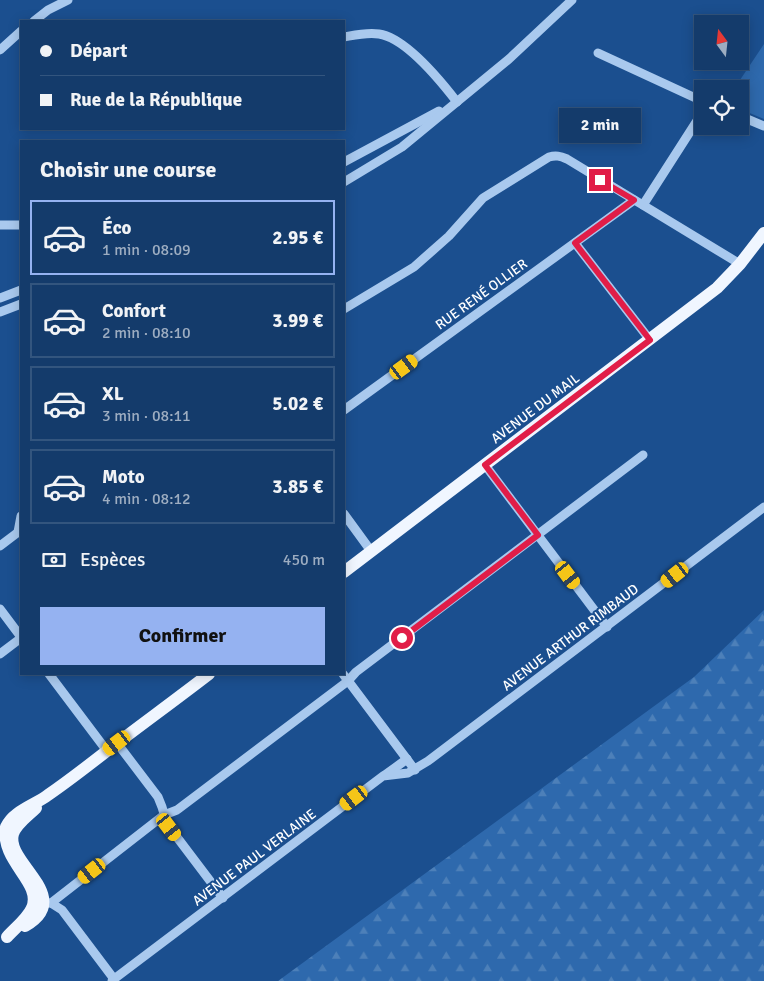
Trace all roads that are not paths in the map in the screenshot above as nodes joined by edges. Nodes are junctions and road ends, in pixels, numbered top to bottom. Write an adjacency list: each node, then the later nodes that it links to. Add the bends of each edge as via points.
1 (68, 0): 3 (street)
2 (572, 0): 9 (street)
3 (35, 20)
4 (20, 32): 6 (street)
5 (345, 37): 9 (street, via 377,33 400,43 433,72)
6 (0, 50)
7 (598, 54): 8 (street)
8 (694, 97)
9 (457, 102): 13 (street); 14 (street)
10 (749, 120): 12 (street)
11 (694, 125): 18 (street)
12 (764, 126)
13 (392, 138): 14 (street, via 402,137); 15 (street)
14 (402, 147): 16 (street)
15 (345, 162)
16 (345, 181)
17 (634, 200): 18 (street); 22 (street, RUE RENÉ OLLIER); 27 (street, via 560,156 549,157 483,198 449,236 410,270)
18 (643, 205): 23 (street)
19 (0, 225): 20 (street)
20 (20, 225)
21 (764, 233): 23 (main road, AVENUE DU MAIL)
22 (575, 243): 29 (street); 30 (street, RUE RENÉ OLLIER)
23 (740, 264): 29 (main road, AVENUE DU MAIL, via 717,288)
24 (20, 290): 25 (street)
25 (0, 298)
26 (20, 304): 28 (street)
27 (345, 308)
28 (0, 312)
29 (650, 340): 32 (main road, AVENUE DU MAIL)
30 (345, 409)
31 (643, 455): 36 (street)
32 (485, 465): 36 (street); 38 (main road, AVENUE DU MAIL)
33 (764, 507): 41 (street, AVENUE ARTHUR RIMBAUD)
34 (345, 515): 38 (street)
35 (20, 531): 37 (street)
36 (538, 535): 41 (street); 47 (street)
37 (0, 546)
38 (371, 551): 39 (main road, AVENUE DU MAIL)
39 (345, 571)
40 (0, 609): 42 (street)
41 (607, 627): 50 (street, AVENUE ARTHUR RIMBAUD)
42 (20, 637)
43 (20, 639): 44 (street)
44 (0, 654)
45 (50, 675): 48 (street)
46 (208, 675): 48 (main road)
47 (346, 677): 49 (street); 53 (street, via 177,810)
48 (112, 747): 53 (street, via 158,797); 54 (main road, via 48,796 11,819)
49 (407, 759): 50 (street); 51 (street)
50 (415, 770): 51 (street, AVENUE PAUL VERLAINE)
51 (383, 776): 55 (street, AVENUE PAUL VERLAINE)
52 (152, 814): 53 (street)
53 (164, 815): 55 (street, via 167,824); 56 (street)
54 (6, 832): 56 (main road, via 2,842 6,855 31,891)
55 (223, 898): 58 (street, AVENUE PAUL VERLAINE)
56 (43, 902): 57 (main road, via 32,922); 58 (street, AVENUE PAUL VERLAINE, via 62,910)
57 (3, 940)
58 (113, 980)

